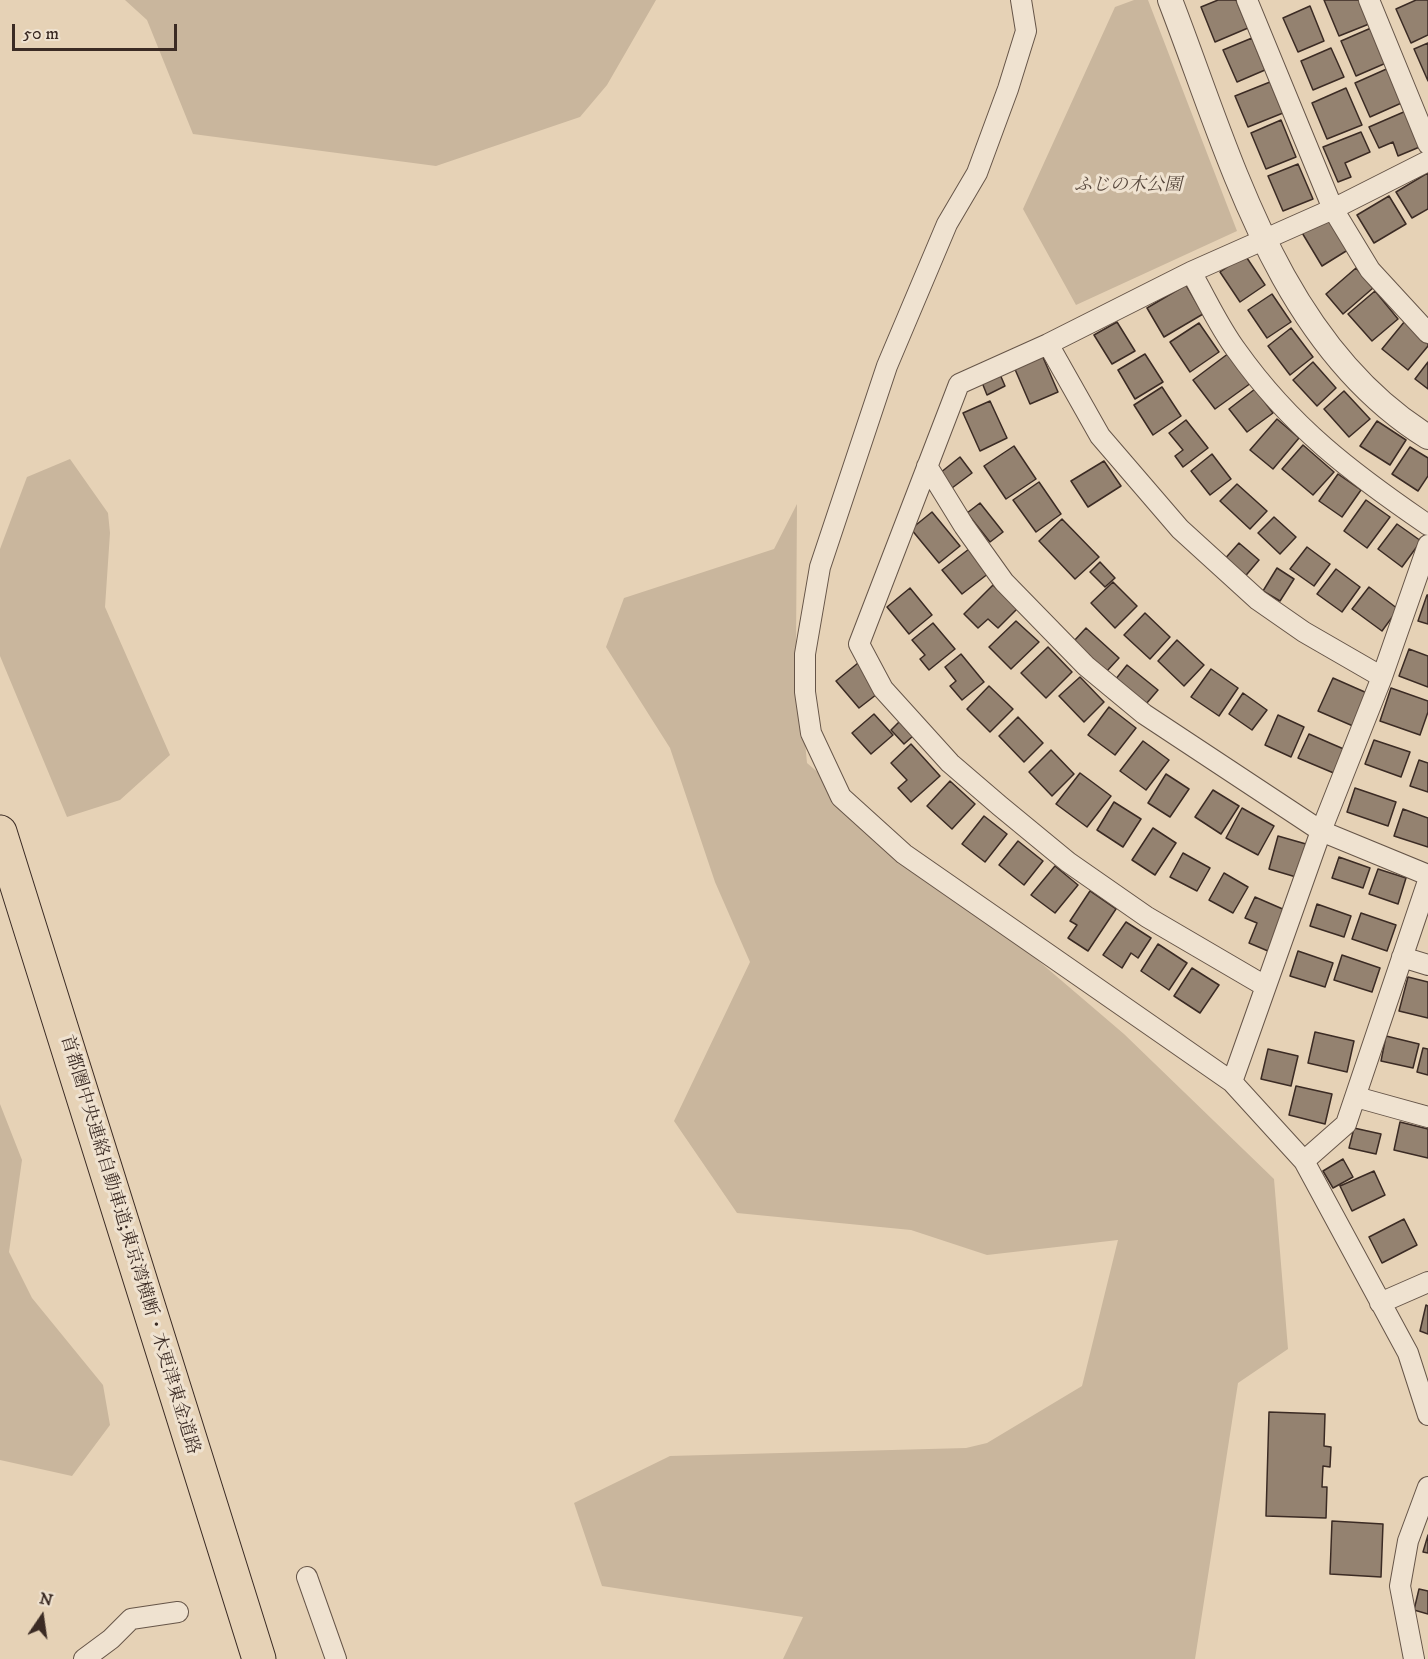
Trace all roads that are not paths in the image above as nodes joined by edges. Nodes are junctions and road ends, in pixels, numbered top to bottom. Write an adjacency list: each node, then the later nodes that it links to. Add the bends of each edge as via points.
1 (1021, 0): 24 (street, via 1026,31 1008,89 977,173 947,224 887,366 820,567 805,654 811,733 841,797 904,854)
2 (1170, 0): 8 (street)
3 (1247, 0): 7 (street)
4 (1369, 0): 5 (street)
5 (1428, 144)
6 (1428, 161): 7 (street)
7 (1334, 209): 8 (street); 10 (street, via 1370,270)
8 (1263, 241): 9 (street); 12 (street, via 1301,310 1336,355 1369,391)
9 (1191, 272): 11 (street); 14 (street, via 1236,350 1312,439)
10 (1428, 333)
11 (1048, 344): 13 (street, via 959,384); 16 (street, via 1100,436 1180,529 1258,600)
12 (1428, 437)
13 (927, 466): 17 (street, via 1004,582 1086,666 1143,714); 23 (street, via 859,644 883,689 950,762 1068,862 1147,917)
14 (1428, 525)
15 (1428, 545): 16 (street)
16 (1382, 677): 17 (street)
17 (1321, 831): 19 (street); 23 (street)
18 (0, 832): 35 (highway, 首都圏中央連絡自動車道;東京湾横断・木更津東金道路)
19 (1428, 875)
20 (1428, 881): 21 (street)
21 (1402, 957): 22 (street); 25 (street)
22 (1428, 964)
23 (1265, 986): 24 (street)
24 (1232, 1082): 27 (street)
25 (1356, 1096): 26 (street); 27 (street, via 1346,1124)
26 (1428, 1117)
27 (1304, 1161): 29 (street)
28 (1428, 1282): 29 (street)
29 (1380, 1303): 30 (street, via 1408,1353)
30 (1428, 1415)
31 (1428, 1487): 37 (street, via 1408,1541 1400,1586)
32 (307, 1577): 36 (street)
33 (178, 1611): 34 (street, via 131,1619)
34 (84, 1659)
35 (259, 1659)
36 (336, 1659)
37 (1414, 1659)

